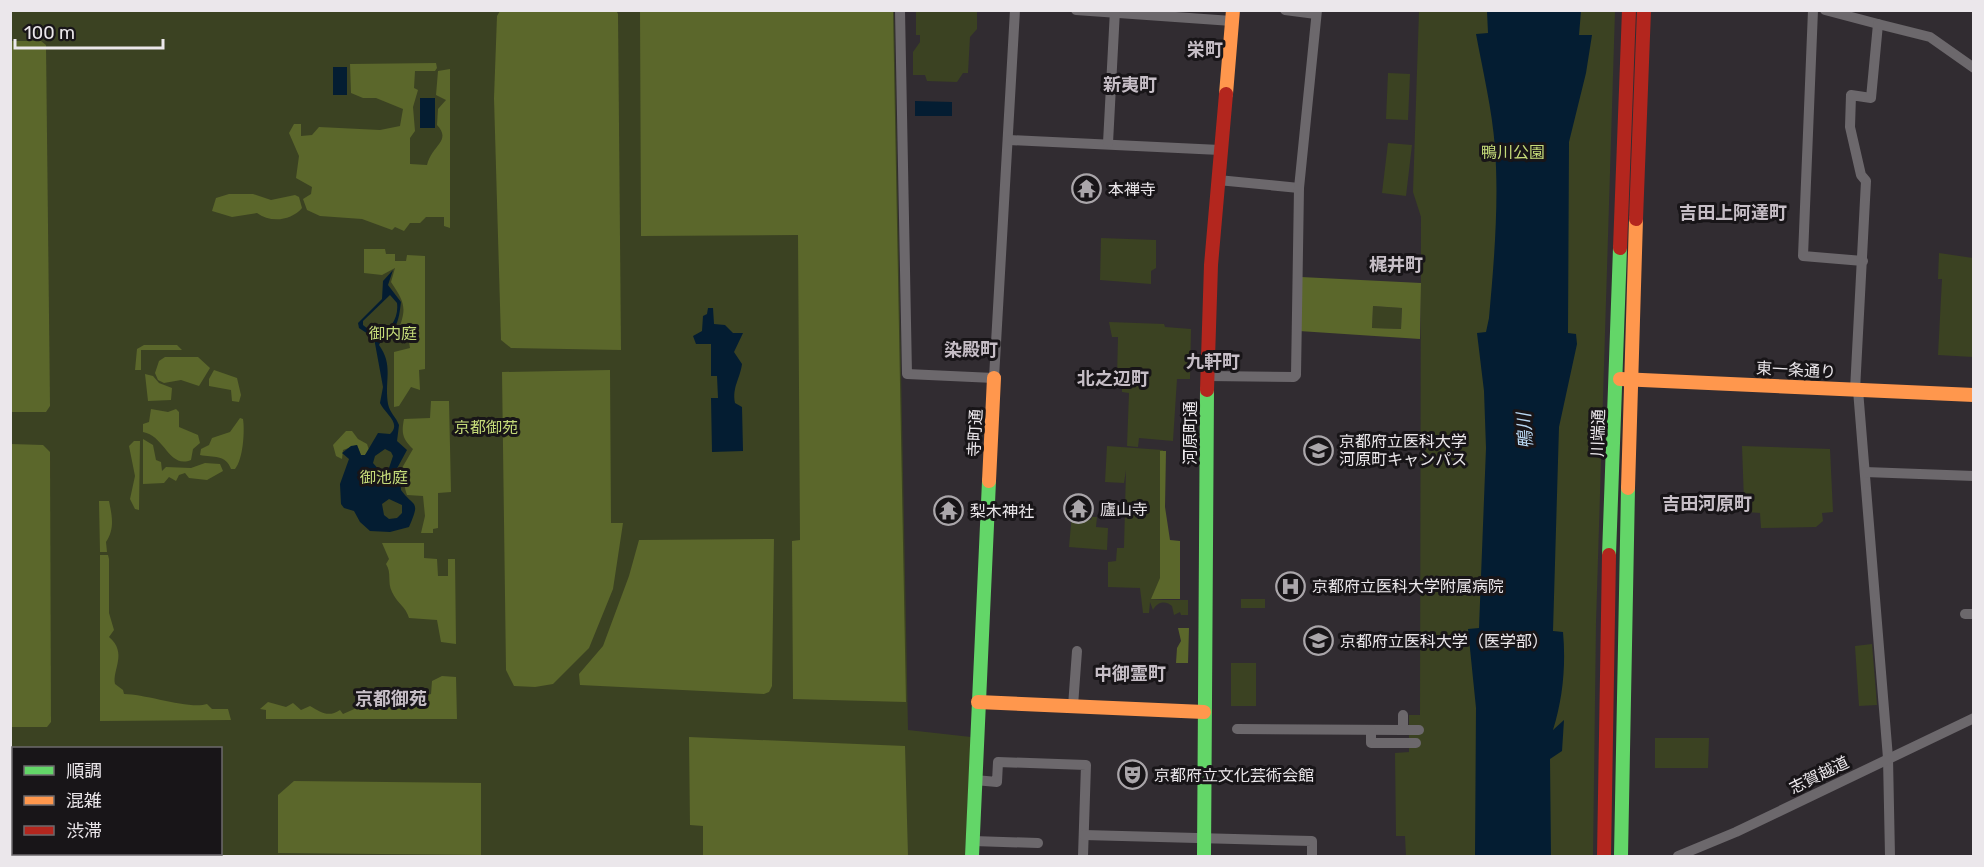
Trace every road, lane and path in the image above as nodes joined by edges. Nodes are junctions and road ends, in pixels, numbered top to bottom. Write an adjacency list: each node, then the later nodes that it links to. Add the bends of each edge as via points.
1 (900, 10): 21 (street, via 907,374)
2 (1015, 10): 14 (street, 寺町通)
3 (1076, 10): 9 (street)
4 (1285, 10): 10 (street)
5 (1629, 10): 22 (street, 川端通)
6 (1813, 10): 19 (street, via 1803,256)
7 (1825, 10): 12 (street)
8 (1646, 11): 22 (street, 川端通)
9 (1115, 12): 11 (street); 15 (street)
10 (1316, 12): 18 (street)
11 (1232, 16): 16 (street, 河原町通)
12 (1878, 24): 13 (street, via 1930,37); 19 (street, via 1871,98 1851,95 1850,127 1861,175 1866,181)
13 (1974, 68)
14 (1009, 140): 15 (street); 21 (street, 寺町通)
15 (1108, 143): 16 (street)
16 (1220, 150): 17 (street, 河原町通)
17 (1218, 180): 18 (street); 20 (street, 河原町通)
18 (1299, 188): 20 (street, via 1296,375)
19 (1863, 261): 23 (street)
20 (1207, 376): 30 (street, 河原町通)
21 (994, 378): 28 (street, 寺町通)
22 (1623, 379): 23 (street, 東一条通り); 48 (street, 川端通, via 1607,614); 49 (street, 川端通)
23 (1856, 390): 24 (street, 東一条通り); 25 (street)
24 (1974, 394)
25 (1865, 472): 26 (street); 38 (street)
26 (1974, 476)
27 (1077, 651): 29 (street)
28 (978, 702): 29 (street); 39 (street, 寺町通)
29 (1073, 706): 30 (street)
30 (1204, 712): 41 (street, 河原町通)
31 (1403, 716): 35 (street)
32 (1974, 718): 38 (street, 志賀越道)
33 (1237, 729): 34 (street)
34 (1371, 730): 35 (street); 37 (street, via 1371,743)
35 (1403, 730): 36 (street)
36 (1419, 730)
37 (1416, 743)
38 (1888, 758): 50 (street, 志賀越道); 51 (street)
39 (975, 780): 40 (street, via 997,782 998,762 1086,765); 42 (street, 寺町通)
40 (1084, 835): 41 (street); 45 (street)
41 (1203, 839): 46 (street, 河原町通); 47 (street, via 1312,841)
42 (973, 841): 43 (street); 44 (street, 寺町通)
43 (1038, 843)
44 (972, 856)
45 (1083, 856)
46 (1203, 856)
47 (1312, 856)
48 (1604, 856)
49 (1621, 856)
50 (1678, 856)
51 (1890, 856)

